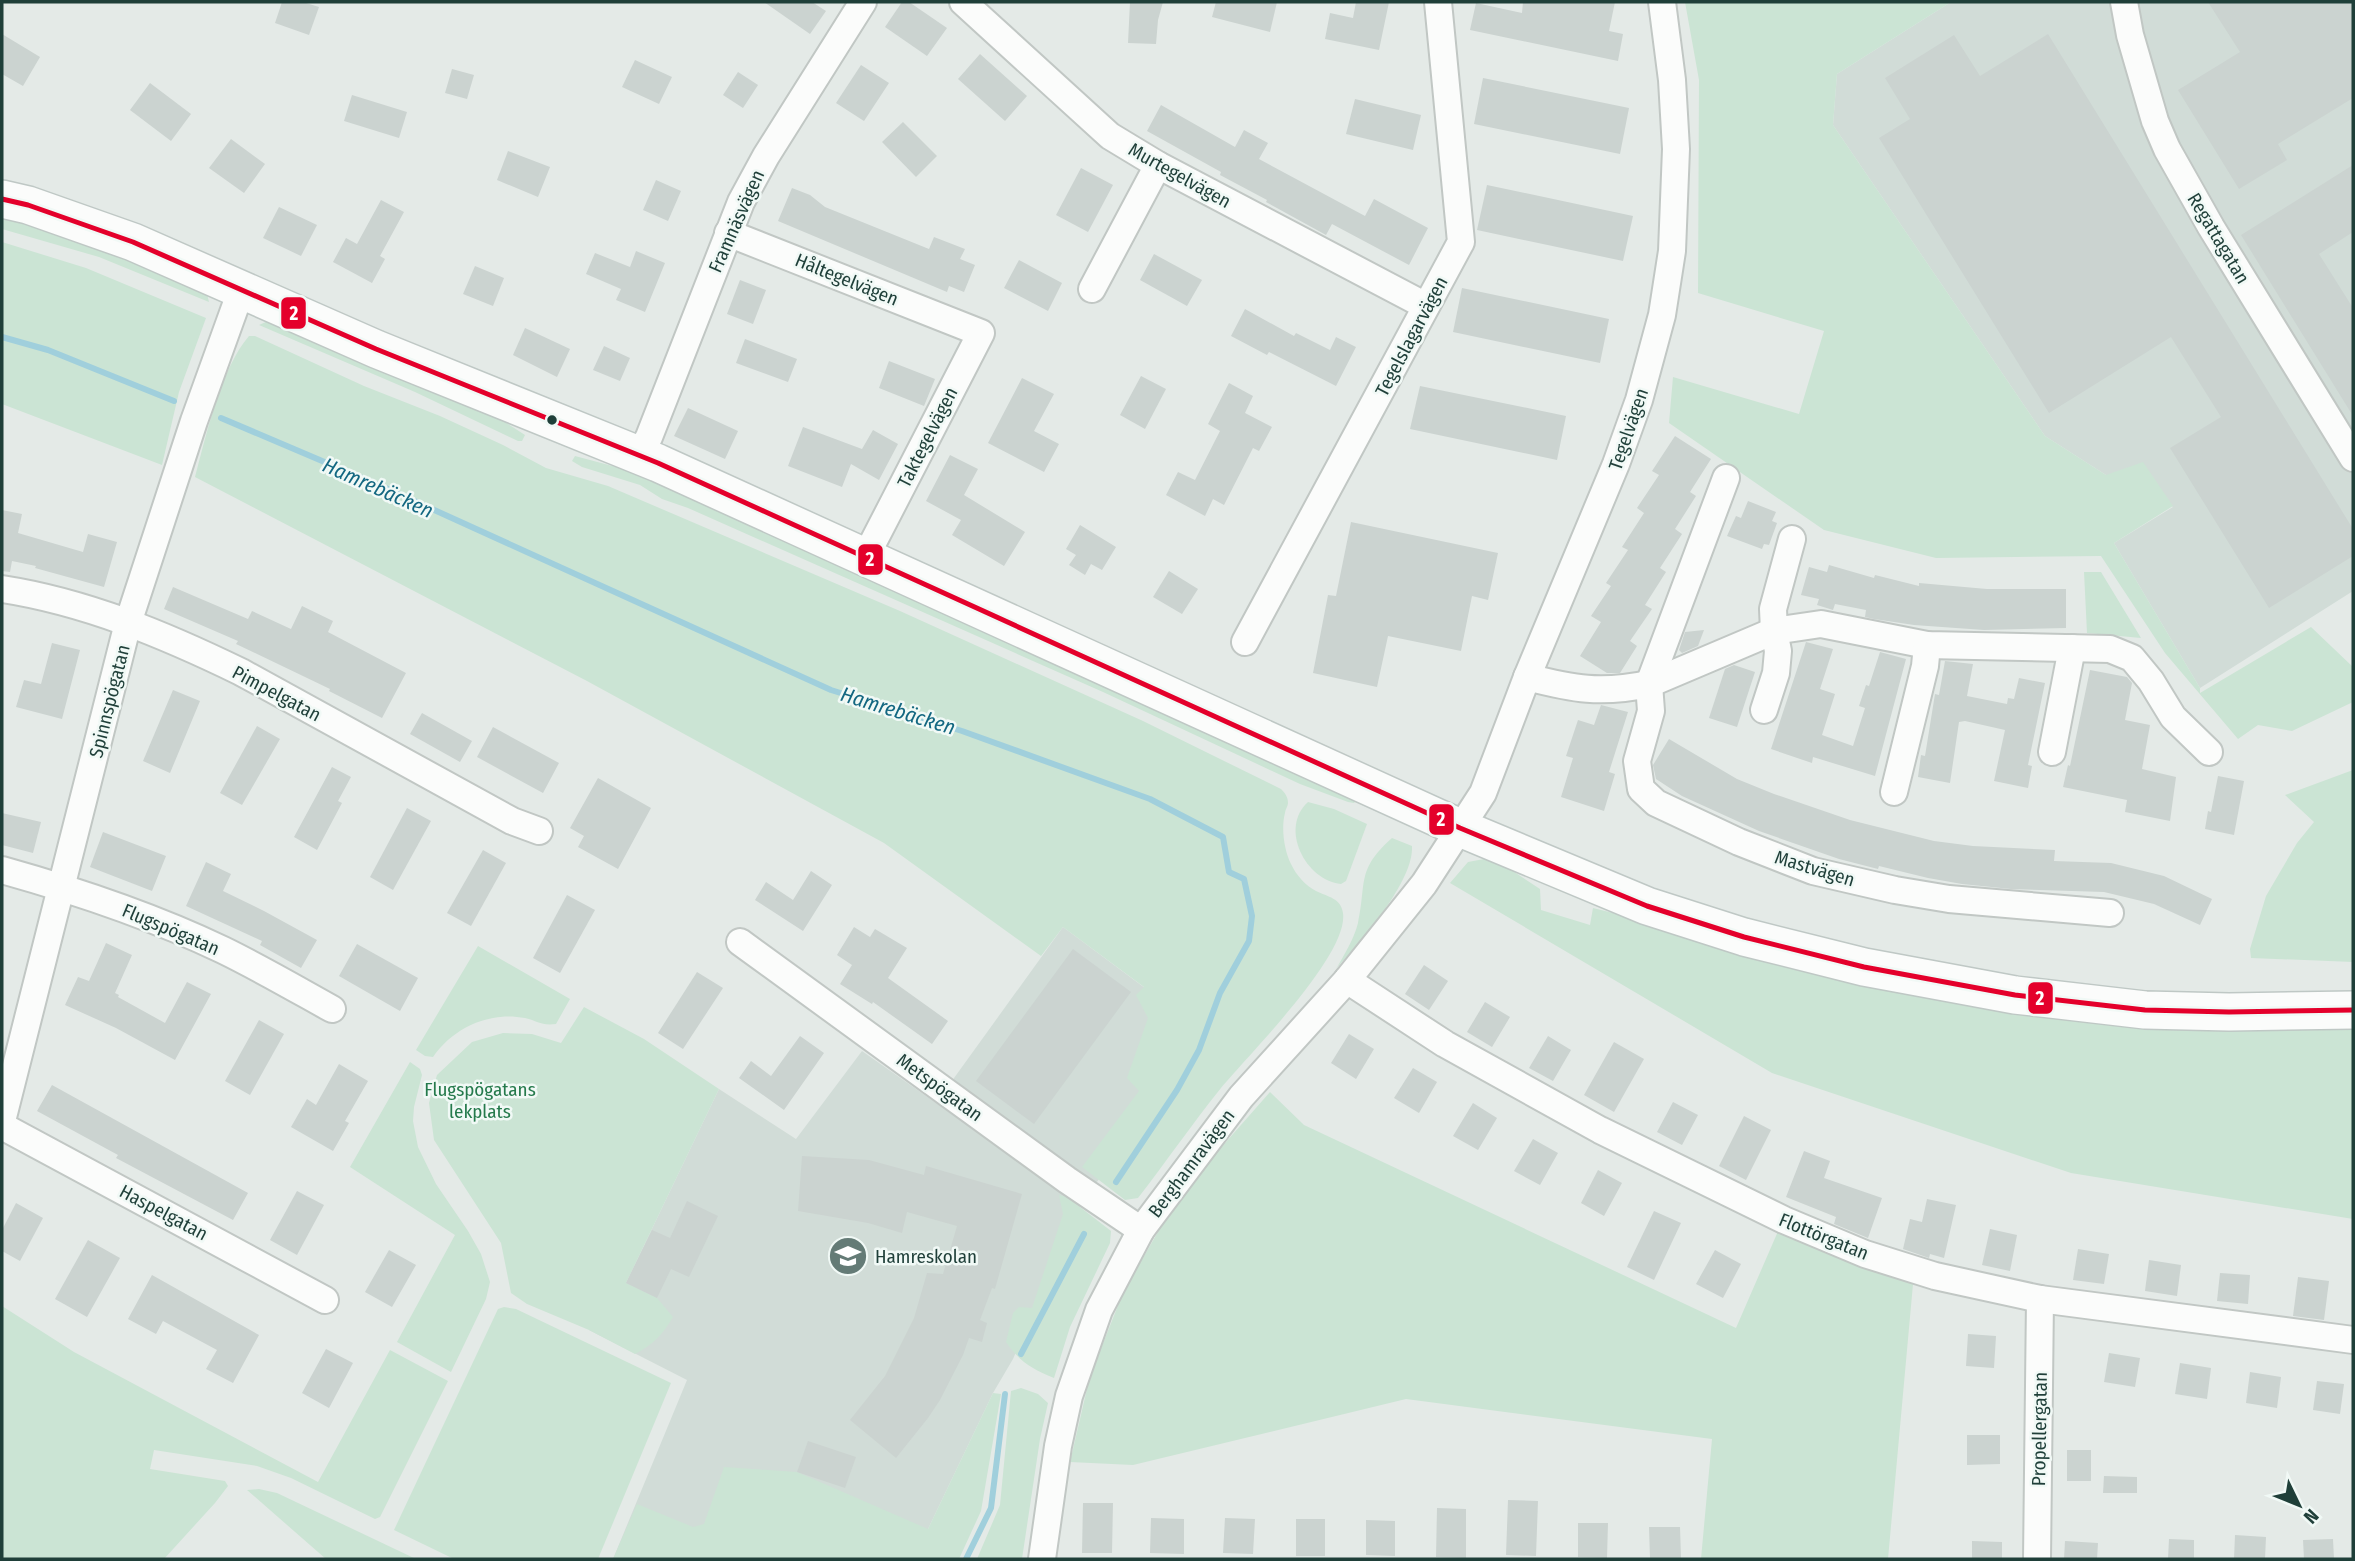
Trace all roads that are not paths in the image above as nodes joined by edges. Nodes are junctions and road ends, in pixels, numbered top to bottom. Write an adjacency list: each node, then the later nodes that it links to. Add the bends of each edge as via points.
1 (863, 2): 8 (street, Framnäsvägen, via 766,156)
2 (963, 2): 6 (street, Murtegelvägen, via 1110,136)
3 (1438, 2): 11 (street, Tegelslagarvägen, via 1461,242)
4 (1661, 2): 24 (street, Tegelvägen, via 1676,149 1672,251 1662,315 1616,464)
5 (2124, 2): 14 (street, Regattagatan, via 2155,121 2167,149)
6 (1158, 165): 10 (street); 11 (street, Murtegelvägen)
7 (2, 199): 9 (main road, via 133,242)
8 (728, 233): 12 (street, Håltegelvägen); 13 (street, Framnäsvägen)
9 (242, 288): 13 (main road, via 376,349); 19 (street, Spinnspögatan)
10 (1092, 289)
11 (1426, 306): 21 (street, Tegelslagarvägen)
12 (966, 326): 17 (street, Taktegelvägen, via 981,332)
13 (639, 455): 17 (main road)
14 (2353, 458)
15 (1726, 478): 25 (street, Mastvägen)
16 (1792, 539): 20 (street, via 1773,610)
17 (866, 556): 30 (main road)
18 (2, 589): 19 (street, Pimpelgatan, via 50,597)
19 (128, 623): 31 (street, Pimpelgatan, via 241,672 512,821); 33 (street, Spinnspögatan)
20 (1773, 631): 22 (street, via 1821,624); 25 (street); 26 (street, via 1778,651 1776,673)
21 (1245, 642)
22 (1927, 645): 23 (street); 29 (street)
23 (2071, 648): 27 (street); 28 (street, via 2110,649 2132,659 2173,716)
24 (1527, 677): 25 (street, via 1572,689 1602,691); 30 (street, Tegelvägen, via 1483,793)
25 (1649, 684): 34 (street, Mastvägen, via 1651,711 1637,761 1641,789 1656,803 1813,871 1949,899)
26 (1764, 710)
27 (2052, 752)
28 (2209, 752)
29 (1894, 792)
30 (1460, 828): 36 (street, Berghamravägen, via 1424,884); 38 (main road, via 1647,906 1744,937 1864,967 2015,995 2144,1010)
31 (539, 831)
32 (2, 870): 33 (street, Flugspögatan)
33 (62, 886): 37 (street, Flugspögatan, via 224,951); 39 (street, Spinnspögatan)
34 (2110, 914)
35 (740, 942): 40 (street, Metspögatan)
36 (1347, 980): 40 (street, Berghamravägen, via 1241,1097); 41 (street, Flottörgatan, via 1445,1044 1600,1130 1784,1220 1865,1254 1935,1276)
37 (332, 1009)
38 (2353, 1010)
39 (2, 1124): 42 (street, Haspelgatan)
40 (1141, 1230): 44 (street, Berghamravägen, via 1099,1310 1069,1396)
41 (2040, 1299): 43 (street, Flottörgatan); 45 (street, Propellergatan)
42 (324, 1300)
43 (2353, 1340)
44 (1042, 1559)
45 (2037, 1559)

